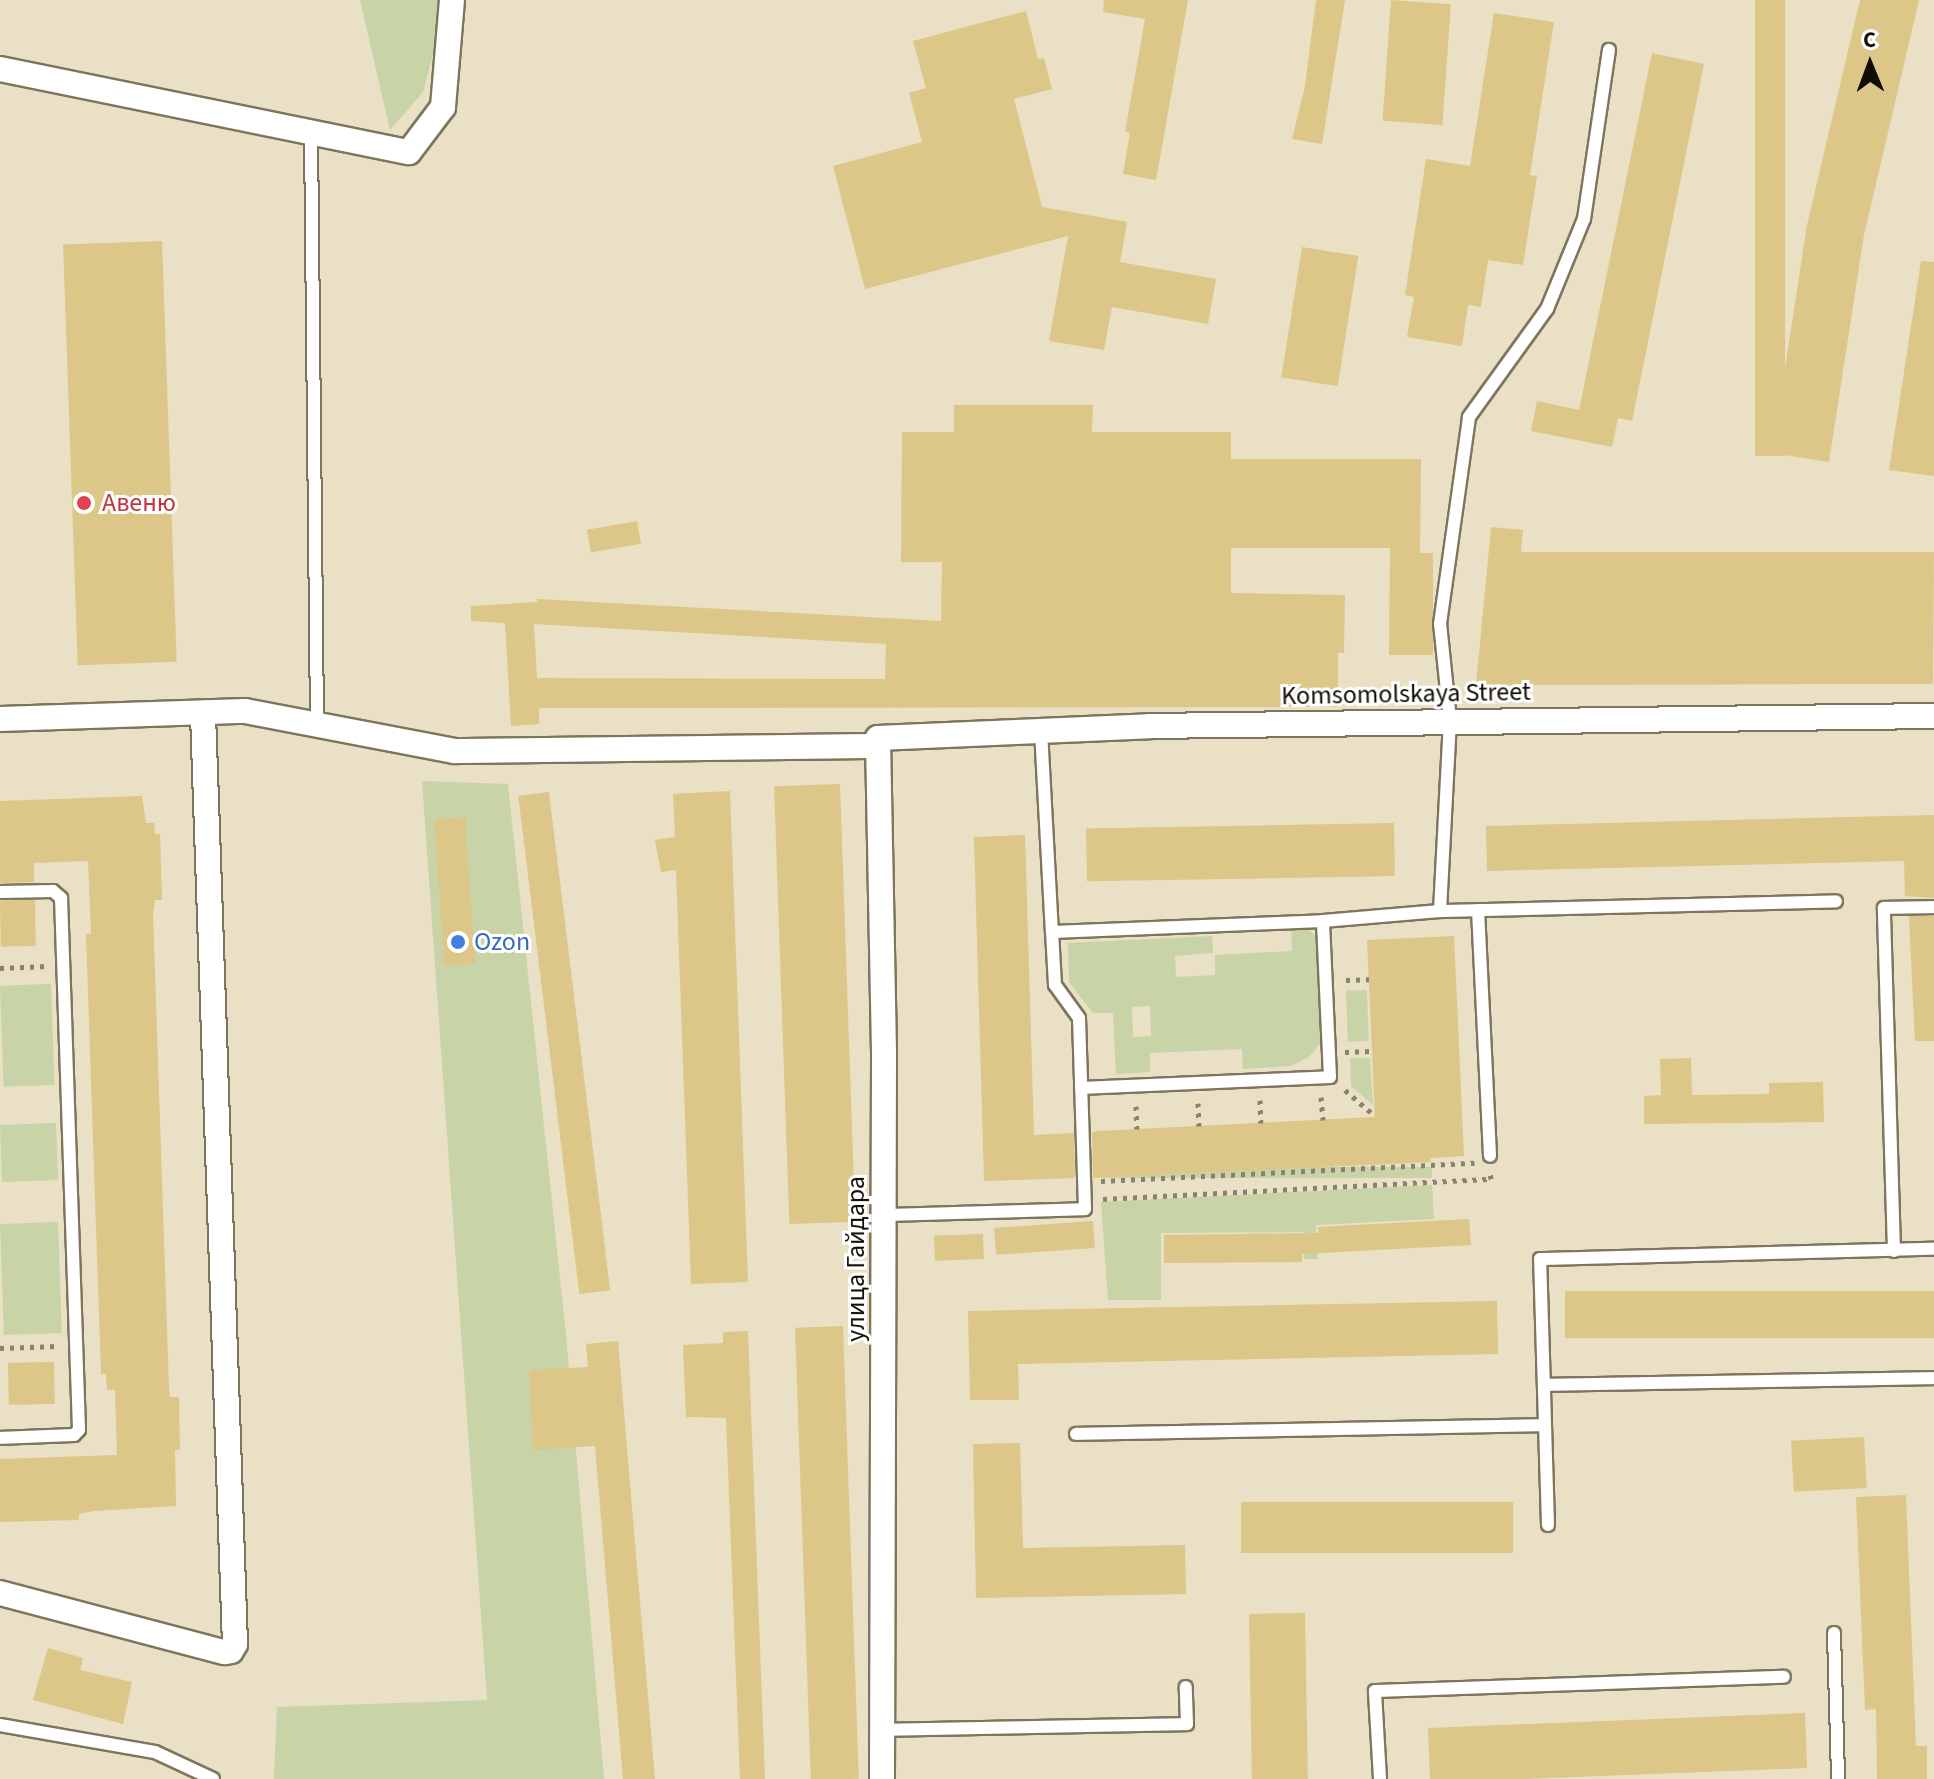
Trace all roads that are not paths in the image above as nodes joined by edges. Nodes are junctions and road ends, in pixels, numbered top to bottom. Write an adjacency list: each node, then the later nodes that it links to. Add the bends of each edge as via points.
1 (452, 0): 4 (street, via 443,107 409,152)
2 (1609, 50): 8 (lane, via 1584,219 1547,309 1469,417 1440,624)
3 (0, 69): 4 (street)
4 (311, 132): 9 (lane)
5 (203, 713): 7 (street, Komsomolskaya Street); 9 (street, Komsomolskaya Street, via 245,711); 30 (street, via 235,1644 224,1652)
6 (1934, 716): 8 (street, Komsomolskaya Street)
7 (0, 719)
8 (1450, 720): 10 (street, Komsomolskaya Street); 16 (lane)
9 (317, 726): 11 (street, Komsomolskaya Street, via 455,751)
10 (1041, 731): 11 (street, Komsomolskaya Street); 18 (lane)
11 (878, 742): 21 (street, улица Гайдара)
12 (0, 892): 28 (lane, via 59,892 78,1434)
13 (1836, 901): 15 (lane)
14 (1934, 907): 23 (lane, via 1884,908)
15 (1478, 910): 16 (lane); 20 (lane)
16 (1440, 911): 17 (lane)
17 (1323, 921): 18 (lane); 19 (lane, via 1330,1077)
18 (1052, 932): 19 (lane, via 1055,985 1079,1018)
19 (1081, 1088): 21 (lane, via 1085,1209)
20 (1490, 1159)
21 (885, 1215): 35 (street, улица Гайдара)
22 (1934, 1249): 23 (lane)
23 (1894, 1251): 25 (lane, via 1540,1259)
24 (1934, 1378): 25 (lane)
25 (1544, 1385): 26 (lane)
26 (1545, 1425): 27 (lane); 29 (lane)
27 (1076, 1434)
28 (0, 1438)
29 (1548, 1525)
30 (0, 1593)
31 (1834, 1633): 39 (lane)
32 (1784, 1677): 38 (lane, via 1375,1691)
33 (1186, 1687): 35 (lane, via 1187,1724)
34 (0, 1725): 36 (lane, via 155,1752)
35 (882, 1730): 37 (street, улица Гайдара)
36 (213, 1779)
37 (882, 1779)
38 (1380, 1779)
39 (1838, 1779)

